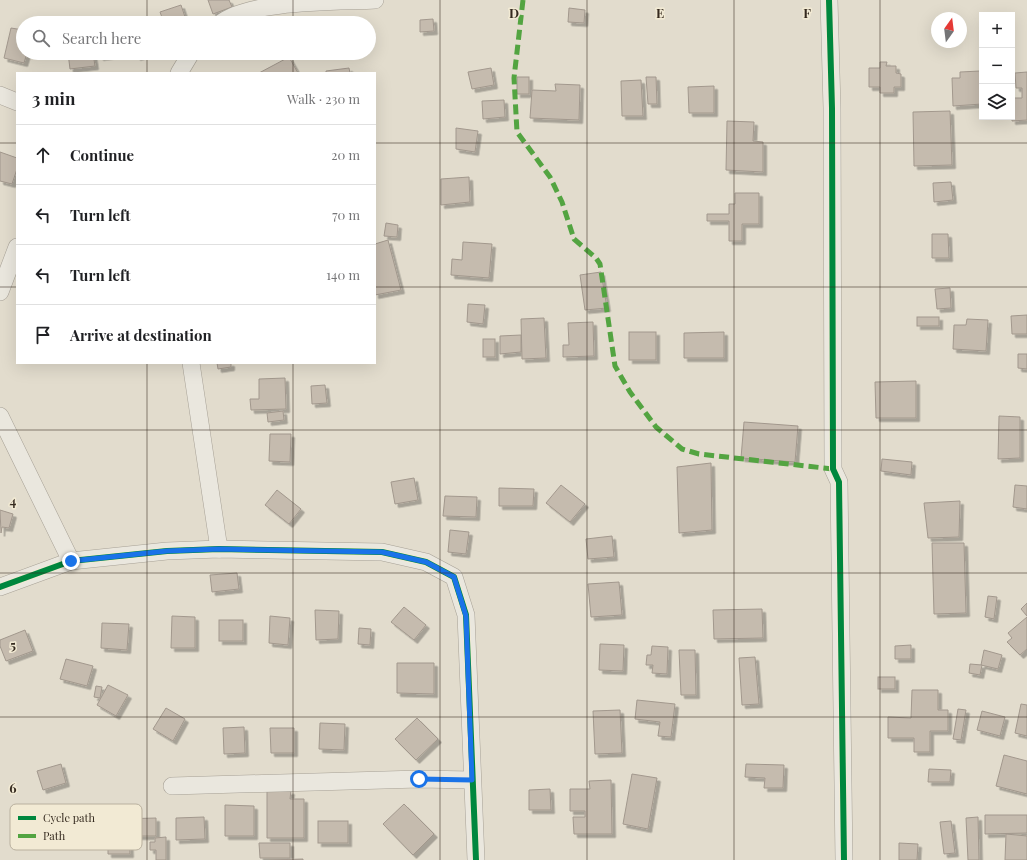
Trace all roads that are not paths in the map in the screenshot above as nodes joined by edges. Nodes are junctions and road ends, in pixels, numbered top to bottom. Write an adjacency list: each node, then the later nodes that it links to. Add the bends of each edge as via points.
1 (375, 0): 3 (street)
2 (829, 0): 19 (street, via 832,108 833,469 839,482)
3 (276, 2): 4 (street)
4 (234, 16)
5 (187, 60): 6 (street)
6 (180, 72)
7 (0, 95): 8 (street)
8 (16, 102)
9 (16, 250): 10 (street)
10 (0, 292)
11 (191, 364): 13 (street)
12 (0, 416): 14 (street)
13 (219, 549): 14 (street, via 167,551); 16 (street, via 382,552 426,562 454,577 466,616)
14 (71, 561): 15 (street)
15 (0, 587)
16 (472, 780): 17 (street, via 419,779); 18 (street)
17 (172, 786)
18 (476, 860)
19 (844, 860)

